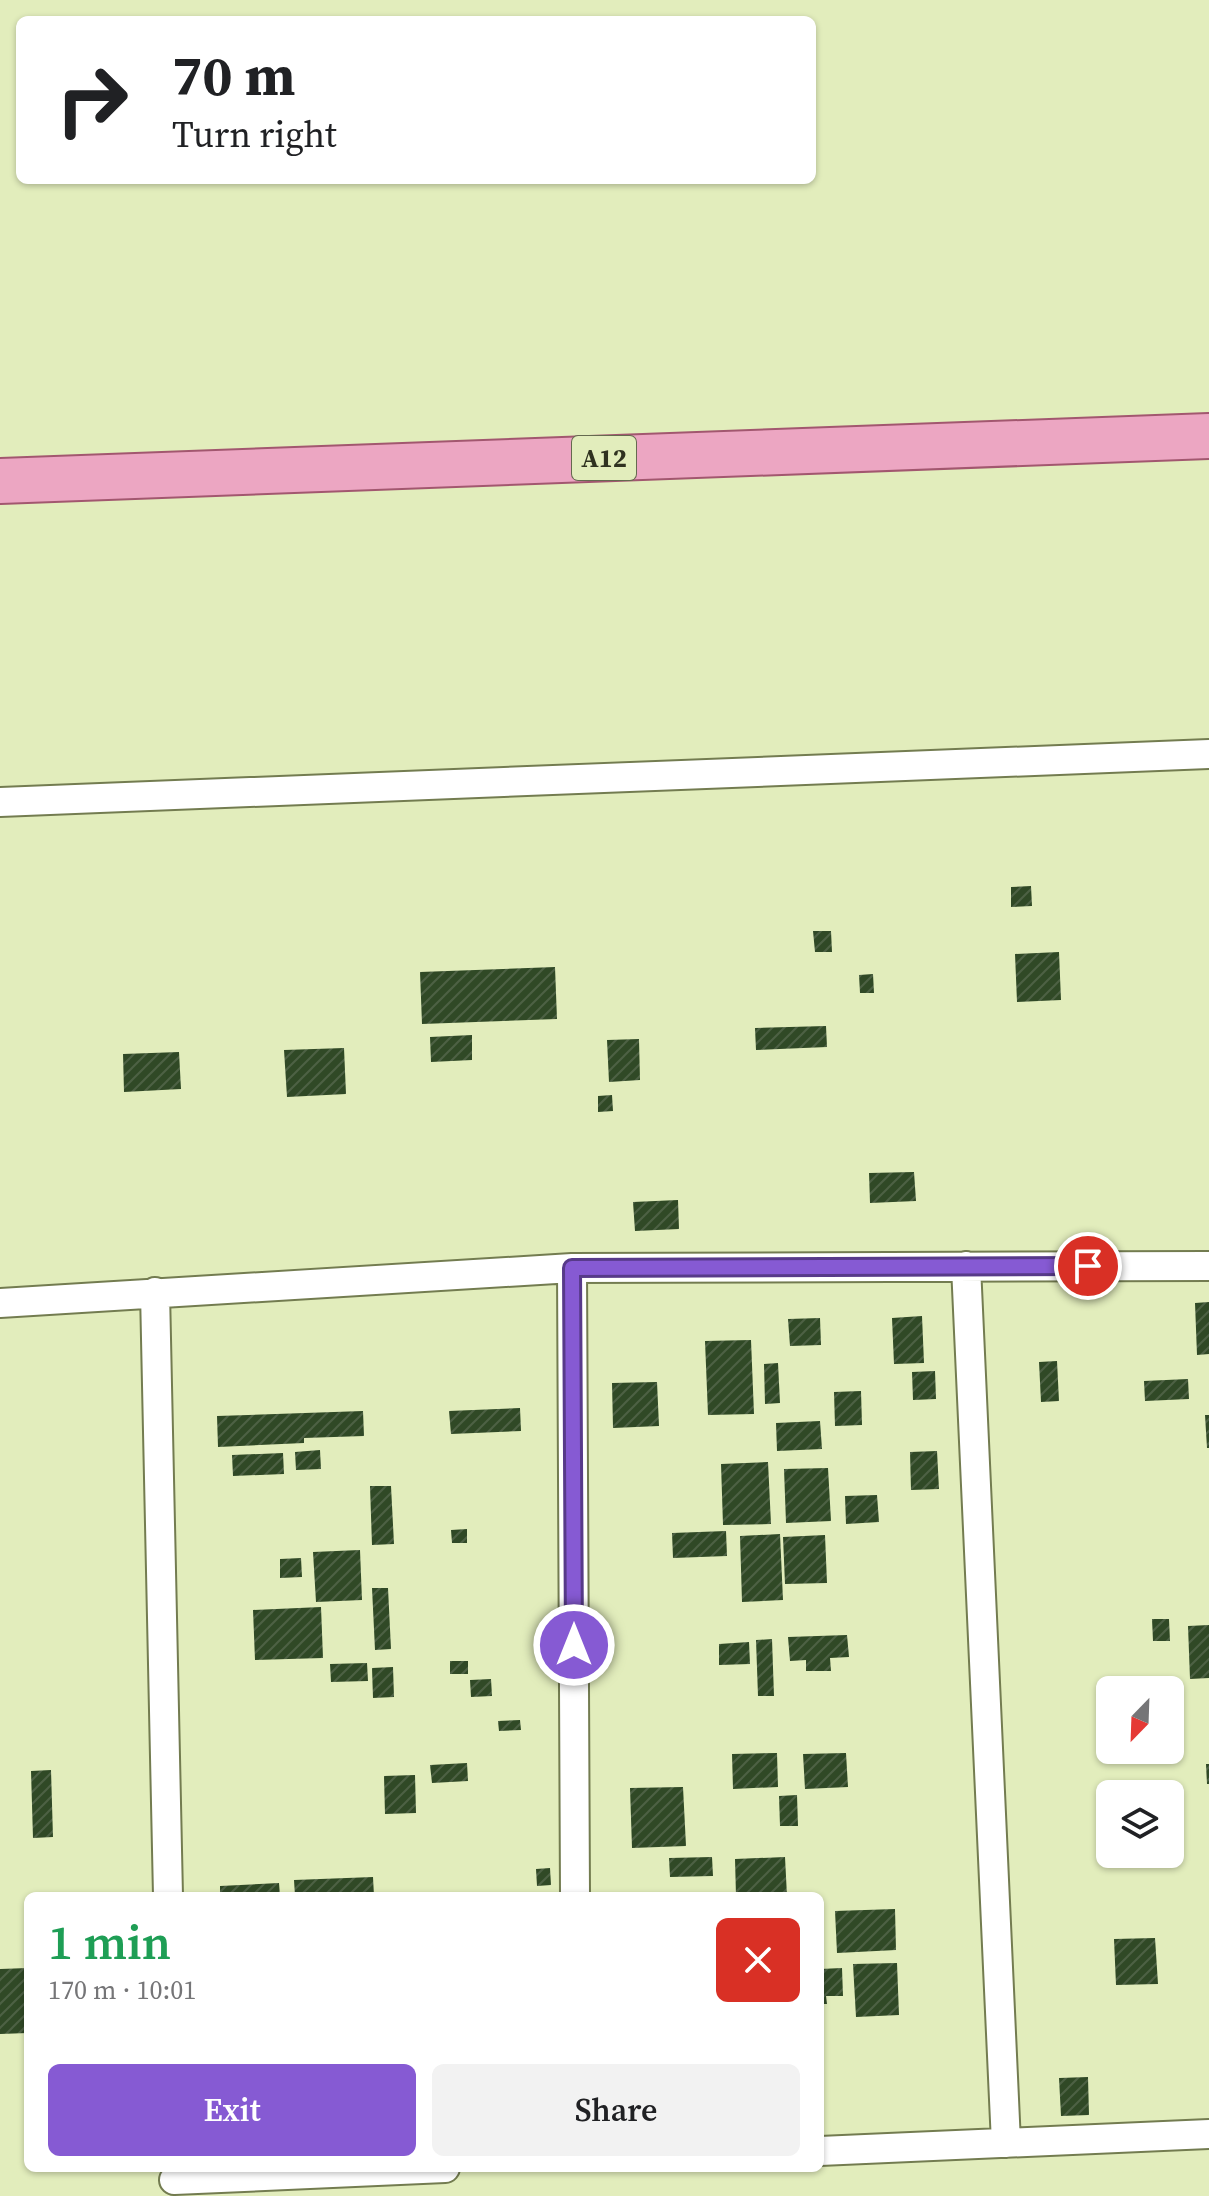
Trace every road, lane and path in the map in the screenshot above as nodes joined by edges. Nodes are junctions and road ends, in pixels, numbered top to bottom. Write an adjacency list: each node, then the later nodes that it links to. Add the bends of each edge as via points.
1 (1209, 436): 2 (main road, A12)
2 (0, 481)
3 (1209, 754): 4 (street)
4 (0, 802)
5 (966, 1266): 6 (street); 7 (street); 13 (street)
6 (1209, 1266)
7 (572, 1268): 8 (street); 11 (street)
8 (155, 1292): 9 (street); 10 (street)
9 (0, 1303)
10 (168, 1892)
11 (575, 1892)
12 (1209, 2134): 13 (street)
13 (1006, 2143): 14 (street)
14 (824, 2151)
15 (361, 2172): 16 (street)
16 (173, 2181)

